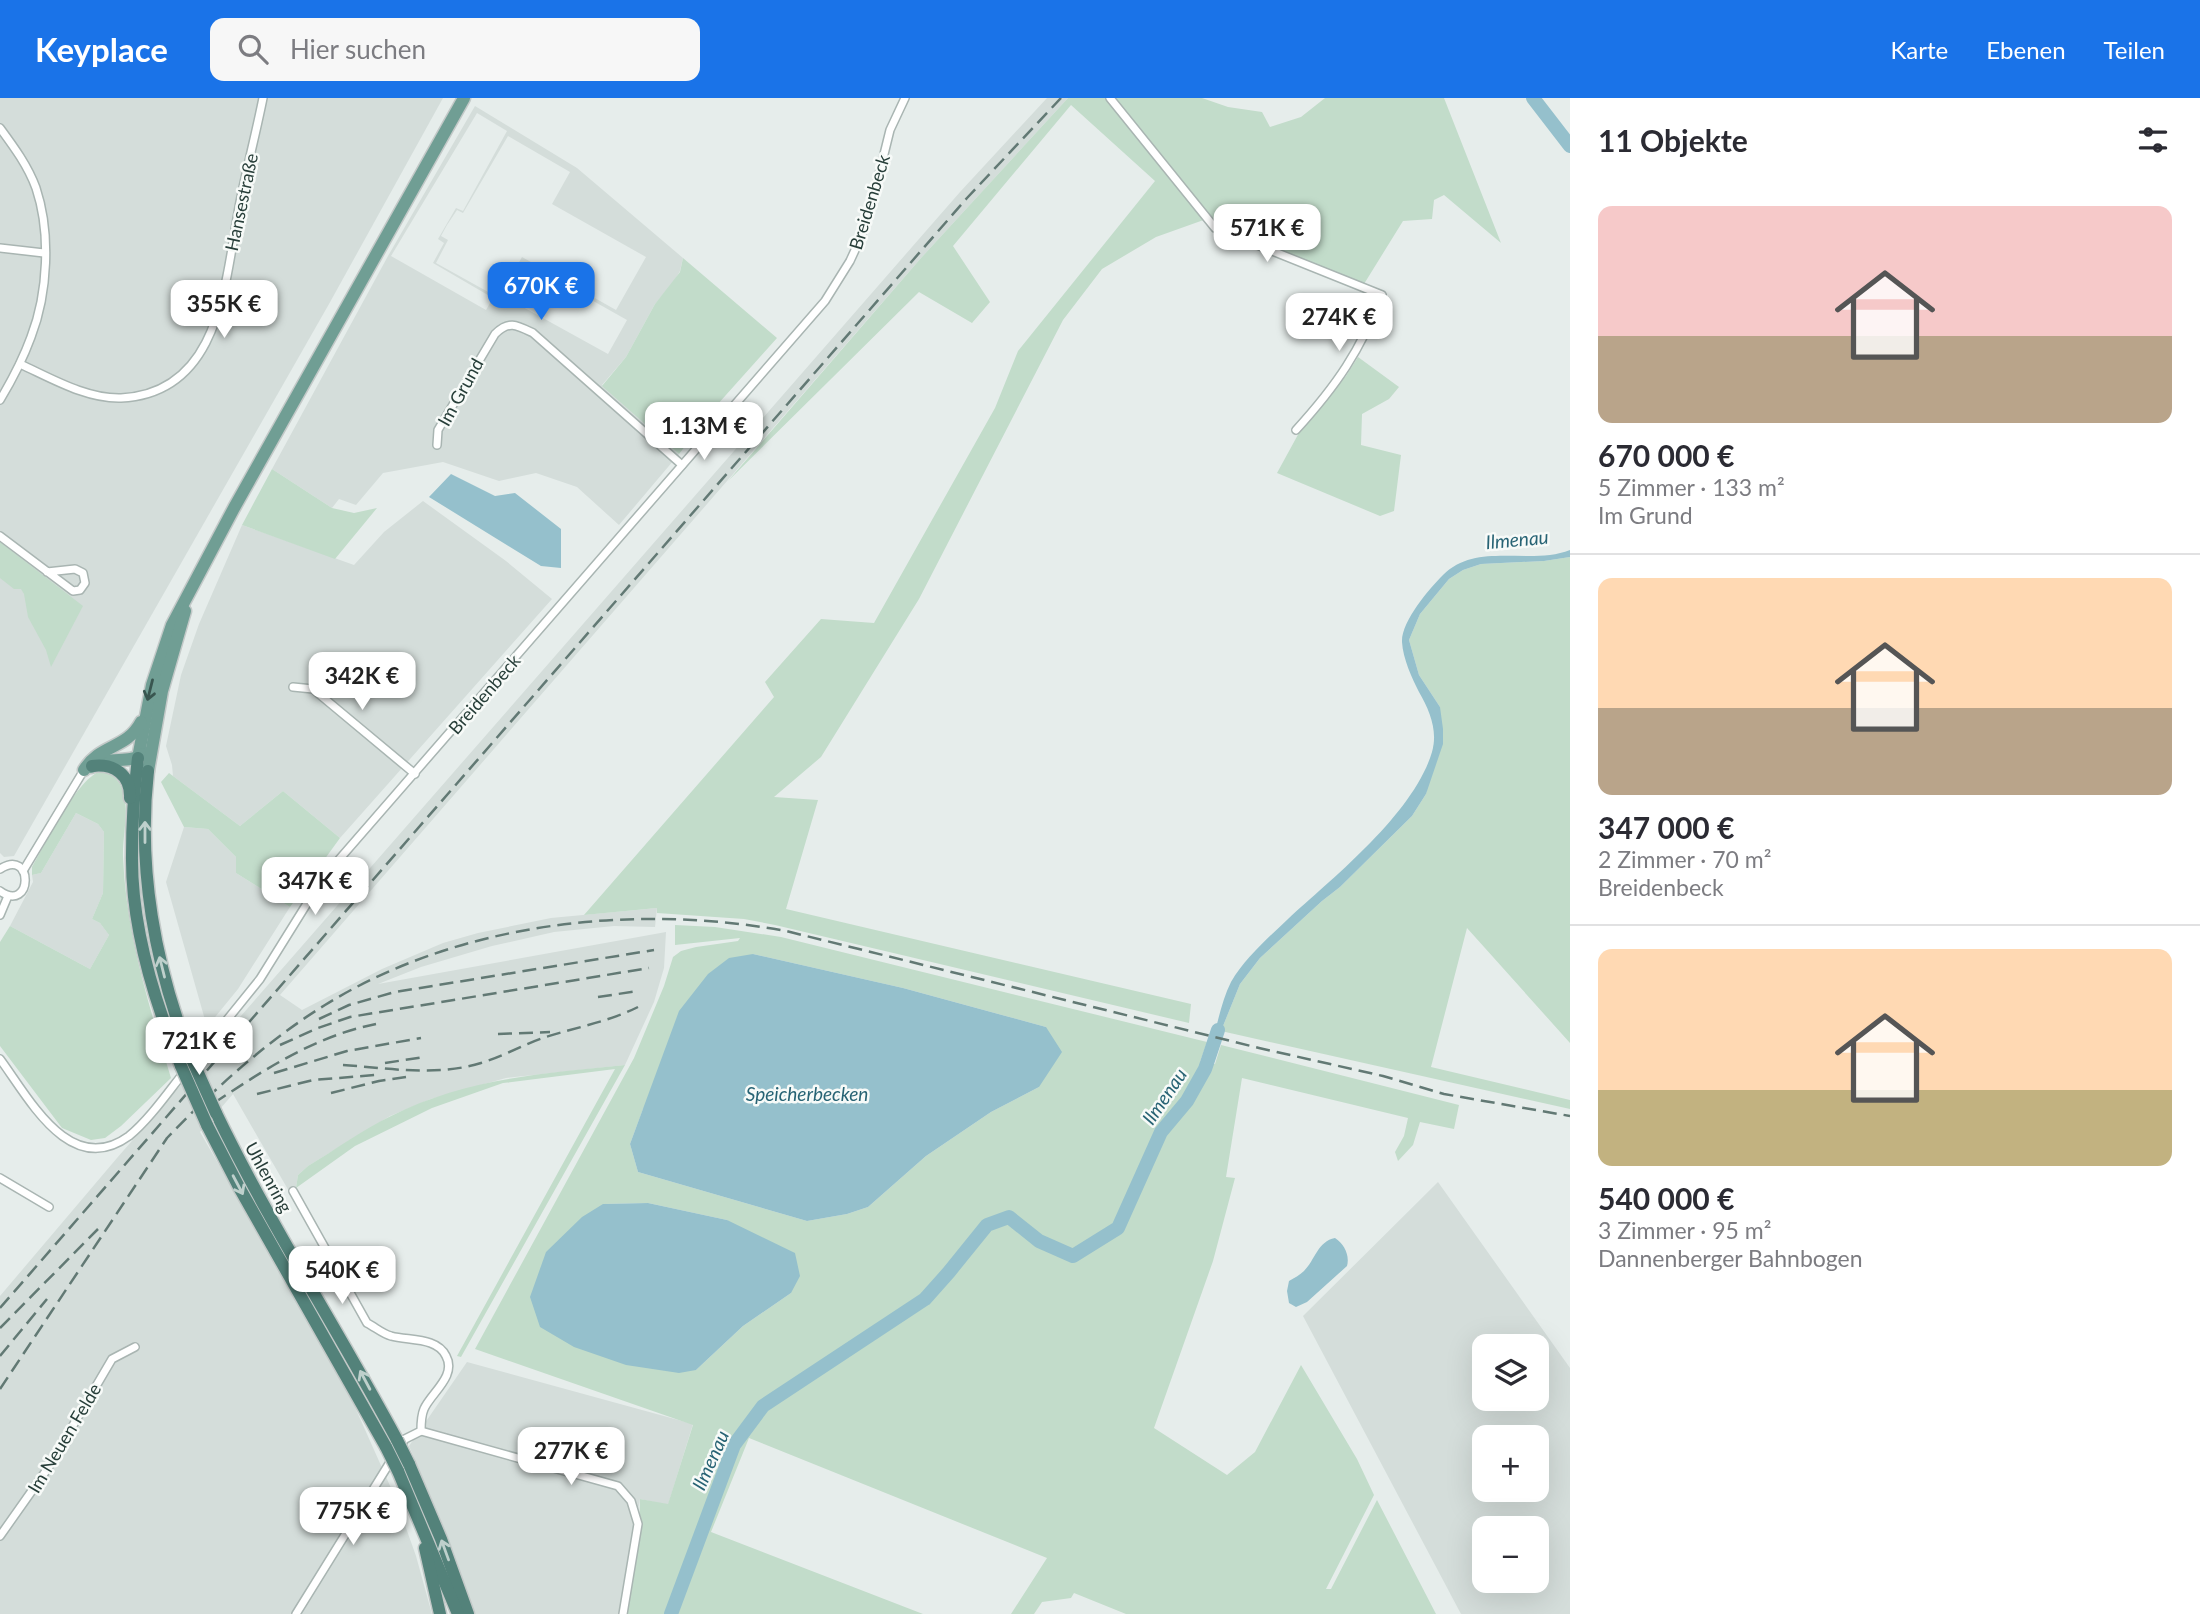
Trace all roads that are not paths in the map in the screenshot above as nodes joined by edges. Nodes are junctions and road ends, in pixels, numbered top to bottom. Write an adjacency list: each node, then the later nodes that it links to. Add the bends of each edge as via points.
1 (263, 98): 8 (street, Hansestraße, via 223,295 211,335 193,364 169,383 141,396 121,398 83,391)
2 (464, 98): 15 (main road)
3 (905, 98): 12 (street, Breidenbeck, via 890,130 872,207 839,280)
4 (1110, 98): 10 (street, via 1215,228 1382,295 1368,331 1342,375)
5 (0, 128): 7 (street, via 35,187)
6 (0, 247): 7 (street)
7 (44, 253): 8 (street, via 40,302)
8 (20, 364): 9 (street)
9 (0, 400)
10 (1296, 430)
11 (438, 445): 12 (street, Im Grund, via 438,430 495,334 506,325 517,324 533,333)
12 (682, 465): 23 (street, Breidenbeck)
13 (0, 536): 14 (street)
14 (47, 572): 14 (street, via 75,569 83,573 85,583 73,591)
15 (188, 597): 17 (main road, one-way to 17, via 163,646); 18 (main road)
16 (293, 687): 23 (street, via 313,689)
17 (145, 714): 19 (main road, via 132,735); 20 (main road)
18 (151, 745): 20 (main road); 22 (main road)
19 (108, 749): 20 (main road, via 124,750); 21 (main road, via 95,755)
20 (138, 758): 21 (main road, via 111,759); 22 (main road); 24 (highway)
21 (88, 768): 24 (highway, via 117,769 128,784); 26 (street)
22 (148, 771): 36 (highway, Uhlenring, one-way to 22, bridge, via 361,1372 251,1181 190,1055 163,975 151,911 145,842)
23 (415, 774): 30 (street, Breidenbeck, via 316,889 238,1009 126,1137 95,1148 64,1139)
24 (132, 856): 36 (highway, Uhlenring, one-way to 36, bridge, via 145,958 164,1021 207,1125 240,1189)
25 (0, 868): 26 (street, via 13,865)
26 (23, 871): 28 (street, via 23,890)
27 (0, 891): 28 (street)
28 (8, 895): 29 (street)
29 (0, 915)
30 (0, 1059)
31 (0, 1178): 33 (street)
32 (293, 1191): 35 (street, via 367,1323 388,1335 431,1343 446,1356 447,1374 424,1409)
33 (49, 1207)
34 (135, 1347): 39 (street, Im Neuen Felde, via 112,1359 48,1468)
35 (418, 1432): 40 (street, via 405,1439 376,1482); 44 (street, via 618,1486 631,1501 638,1524)
36 (392, 1443): 37 (highway, bridge)
37 (403, 1468): 38 (highway); 43 (highway, one-way to 37, via 442,1539)
38 (407, 1491): 41 (highway); 42 (highway)
39 (0, 1536)
40 (296, 1614)
41 (440, 1614)
42 (458, 1614)
43 (468, 1614)
44 (623, 1614)

